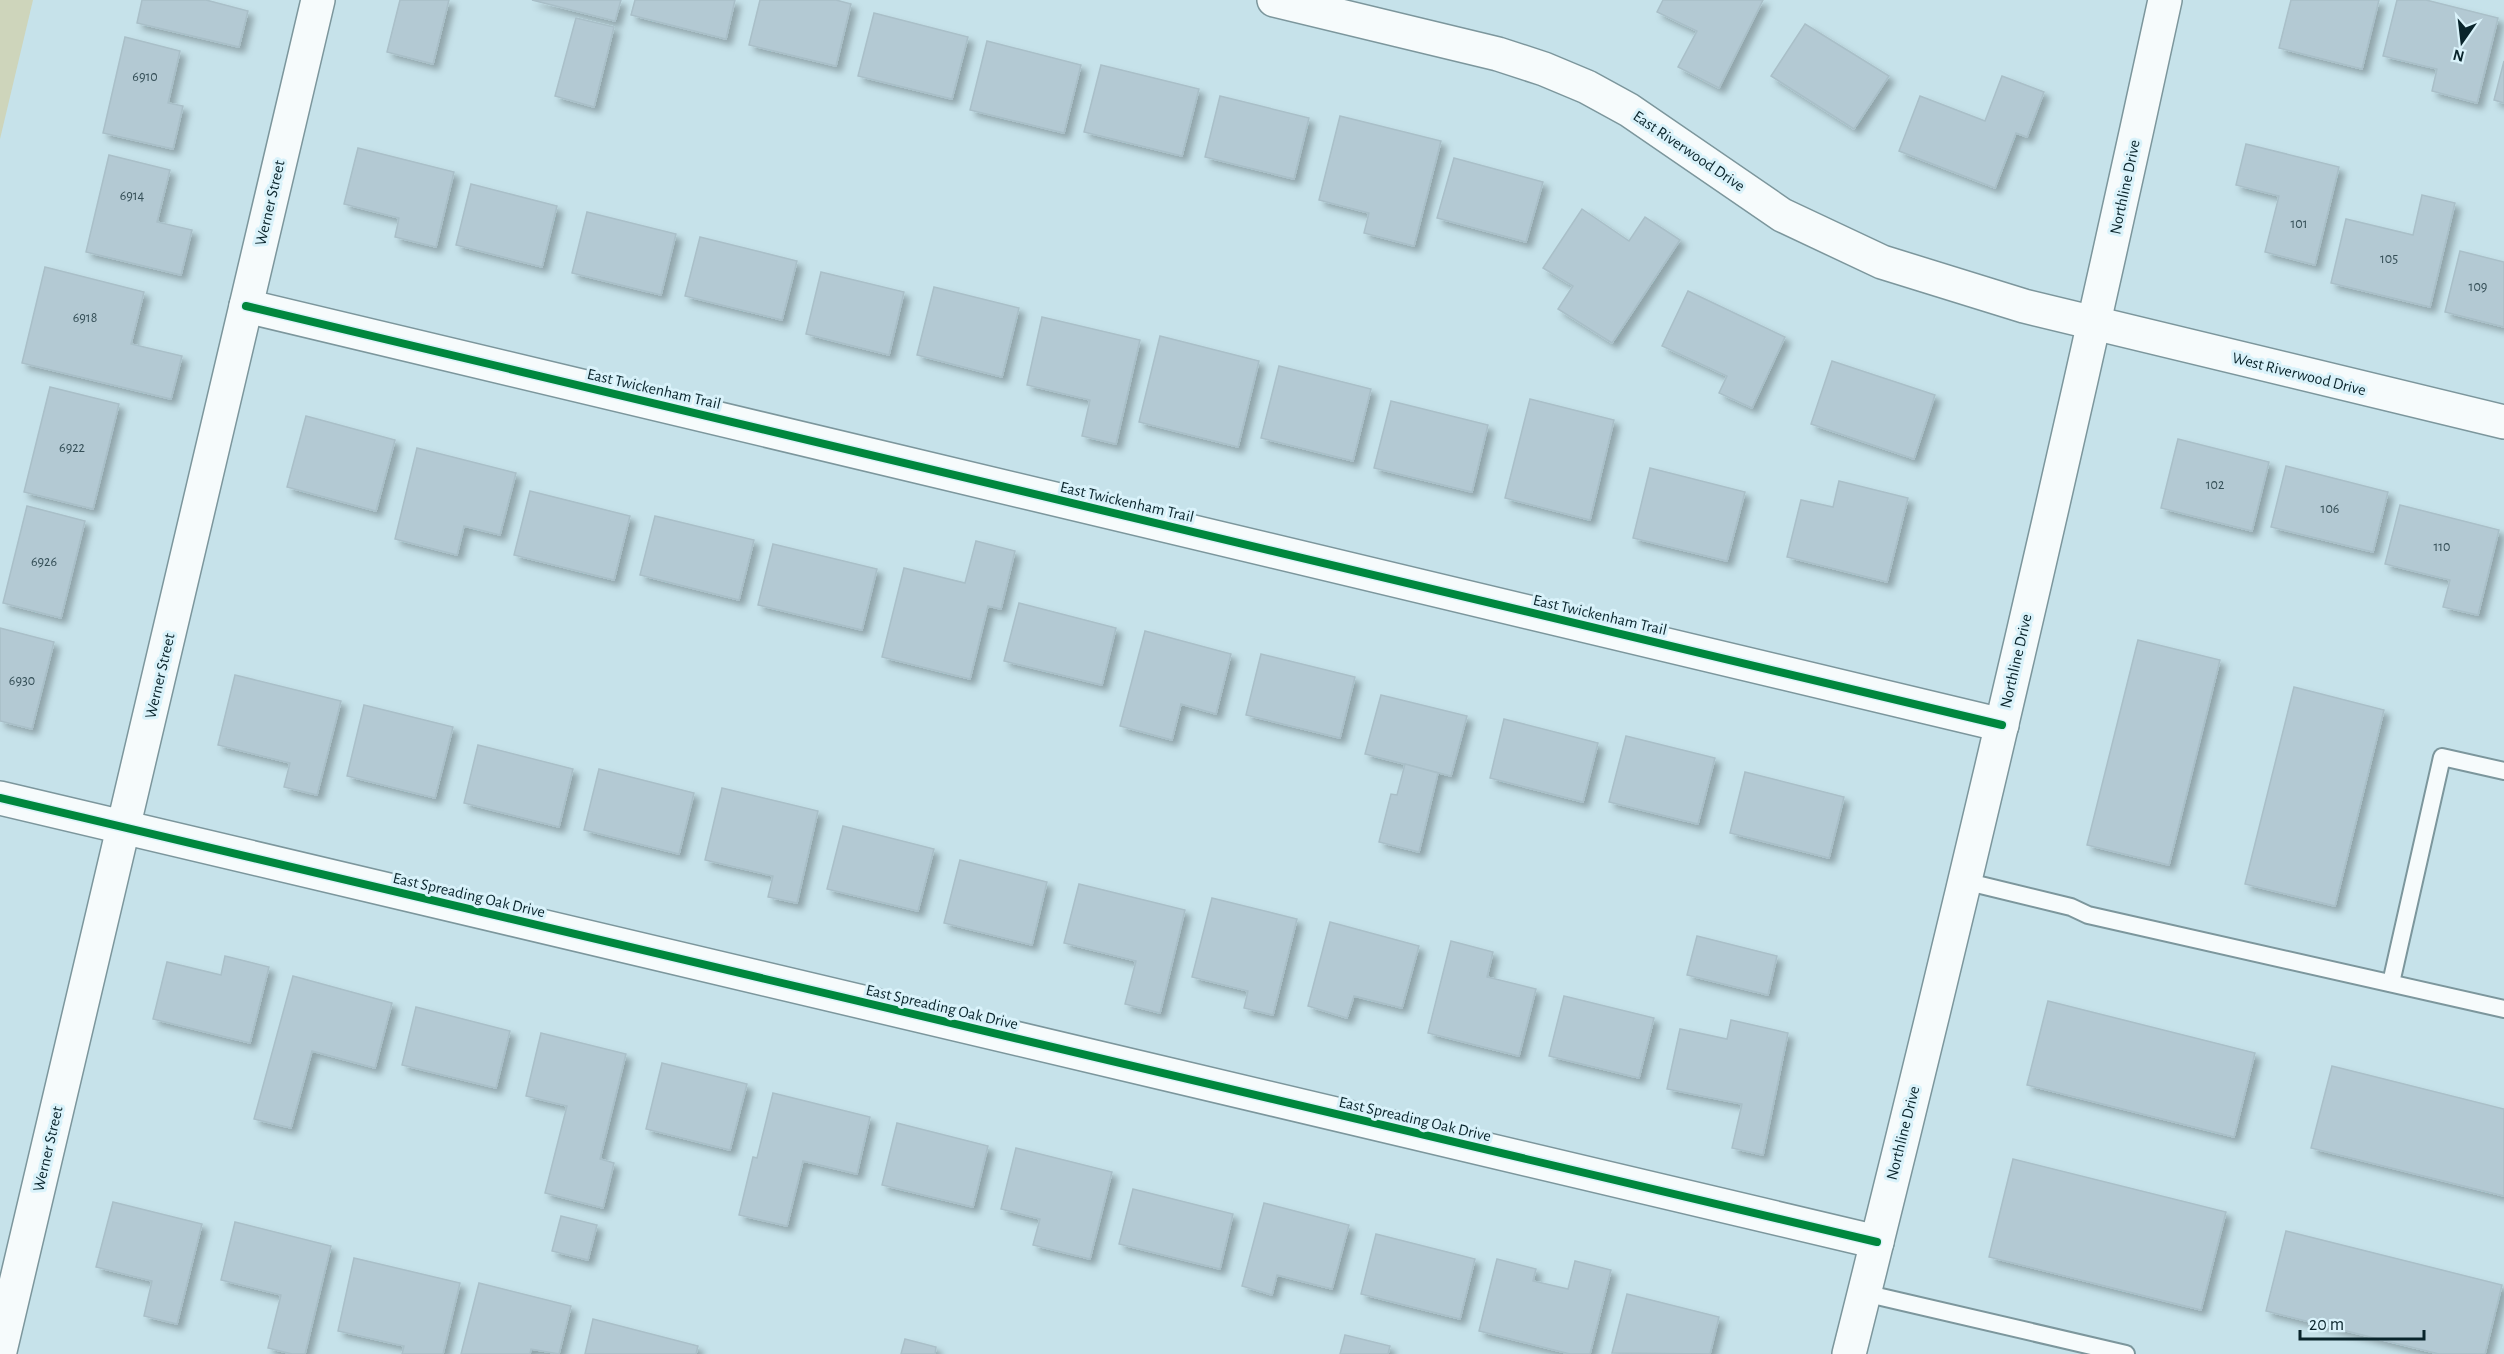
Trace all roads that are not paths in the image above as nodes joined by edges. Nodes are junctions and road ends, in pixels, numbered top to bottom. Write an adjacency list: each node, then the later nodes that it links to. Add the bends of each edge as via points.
1 (318, 0): 4 (street, Werner Street)
2 (1274, 0): 5 (street, East Riverwood Drive, via 1498,54 1544,69 1629,110 1782,215 1831,240 1933,279)
3 (2165, 0): 5 (street, Northline Drive)
4 (246, 306): 7 (street, East Twickenham Trail); 10 (street, Werner Street)
5 (2095, 323): 6 (street, West Riverwood Drive); 7 (street, Northline Drive)
6 (2504, 422)
7 (2002, 725): 11 (street, Northline Drive)
8 (2504, 771): 12 (lane, via 2442,757)
9 (0, 798): 10 (street, East Spreading Oak Drive)
10 (124, 827): 14 (street, East Spreading Oak Drive); 16 (street, Werner Street)
11 (1964, 881): 12 (lane, via 2071,907 2088,915); 14 (street, Northline Drive)
12 (2391, 983): 13 (lane)
13 (2504, 1009)
14 (1877, 1242): 15 (street, Northline Drive)
15 (1864, 1293): 18 (street, Northline Drive); 19 (lane)
16 (0, 1352): 17 (street)
17 (6, 1354)
18 (1849, 1354)
19 (2126, 1354)

